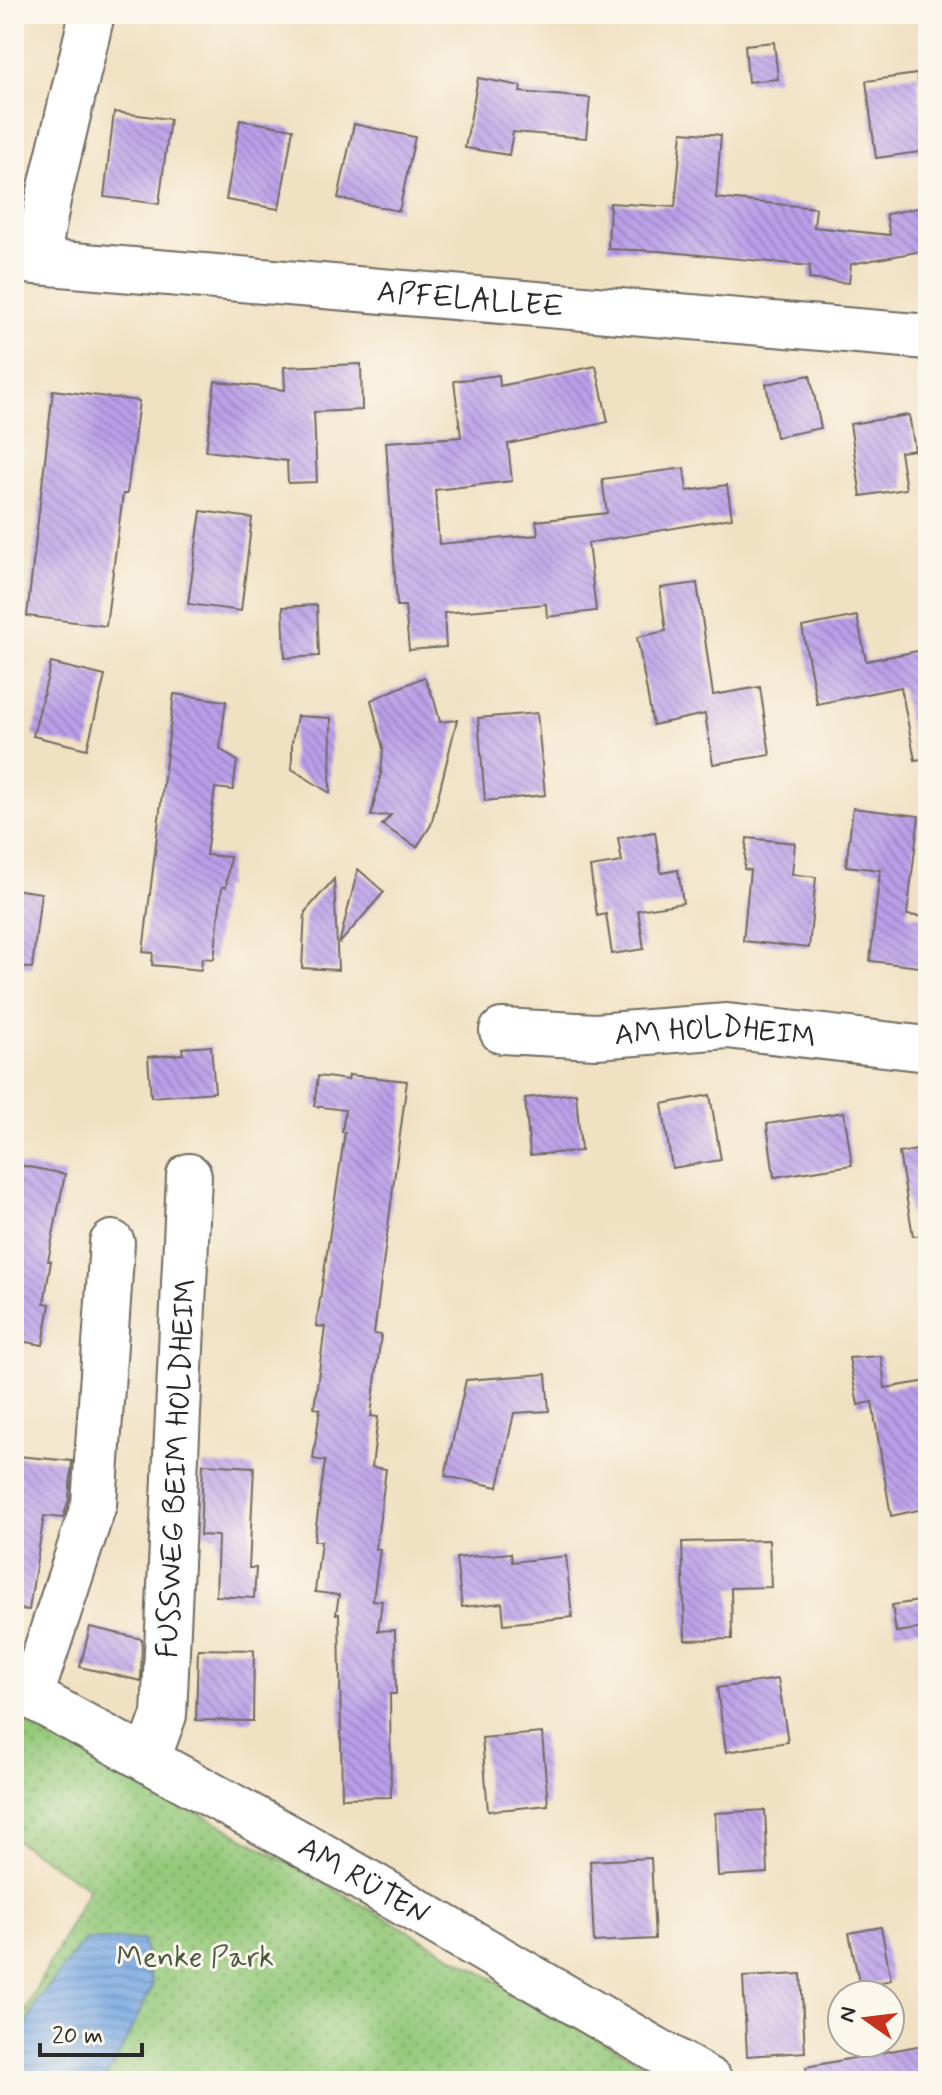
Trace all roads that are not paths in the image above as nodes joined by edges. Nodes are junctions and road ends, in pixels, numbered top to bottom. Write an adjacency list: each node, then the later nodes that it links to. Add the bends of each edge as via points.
1 (92, 14): 2 (street, via 48,200)
2 (26, 261): 3 (street, APFELALLEE)
3 (928, 337)
4 (502, 1031): 5 (street, AM HOLDHEIM, via 596,1036 727,1026)
5 (928, 1049)
6 (189, 1176): 9 (street, FUSSWEG BEIM HOLDHEIM, via 164,1715)
7 (112, 1243): 8 (street, via 94,1504)
8 (22, 1692): 9 (street, AM RÜTEN)
9 (148, 1759): 10 (street, AM RÜTEN)
10 (710, 2081)

